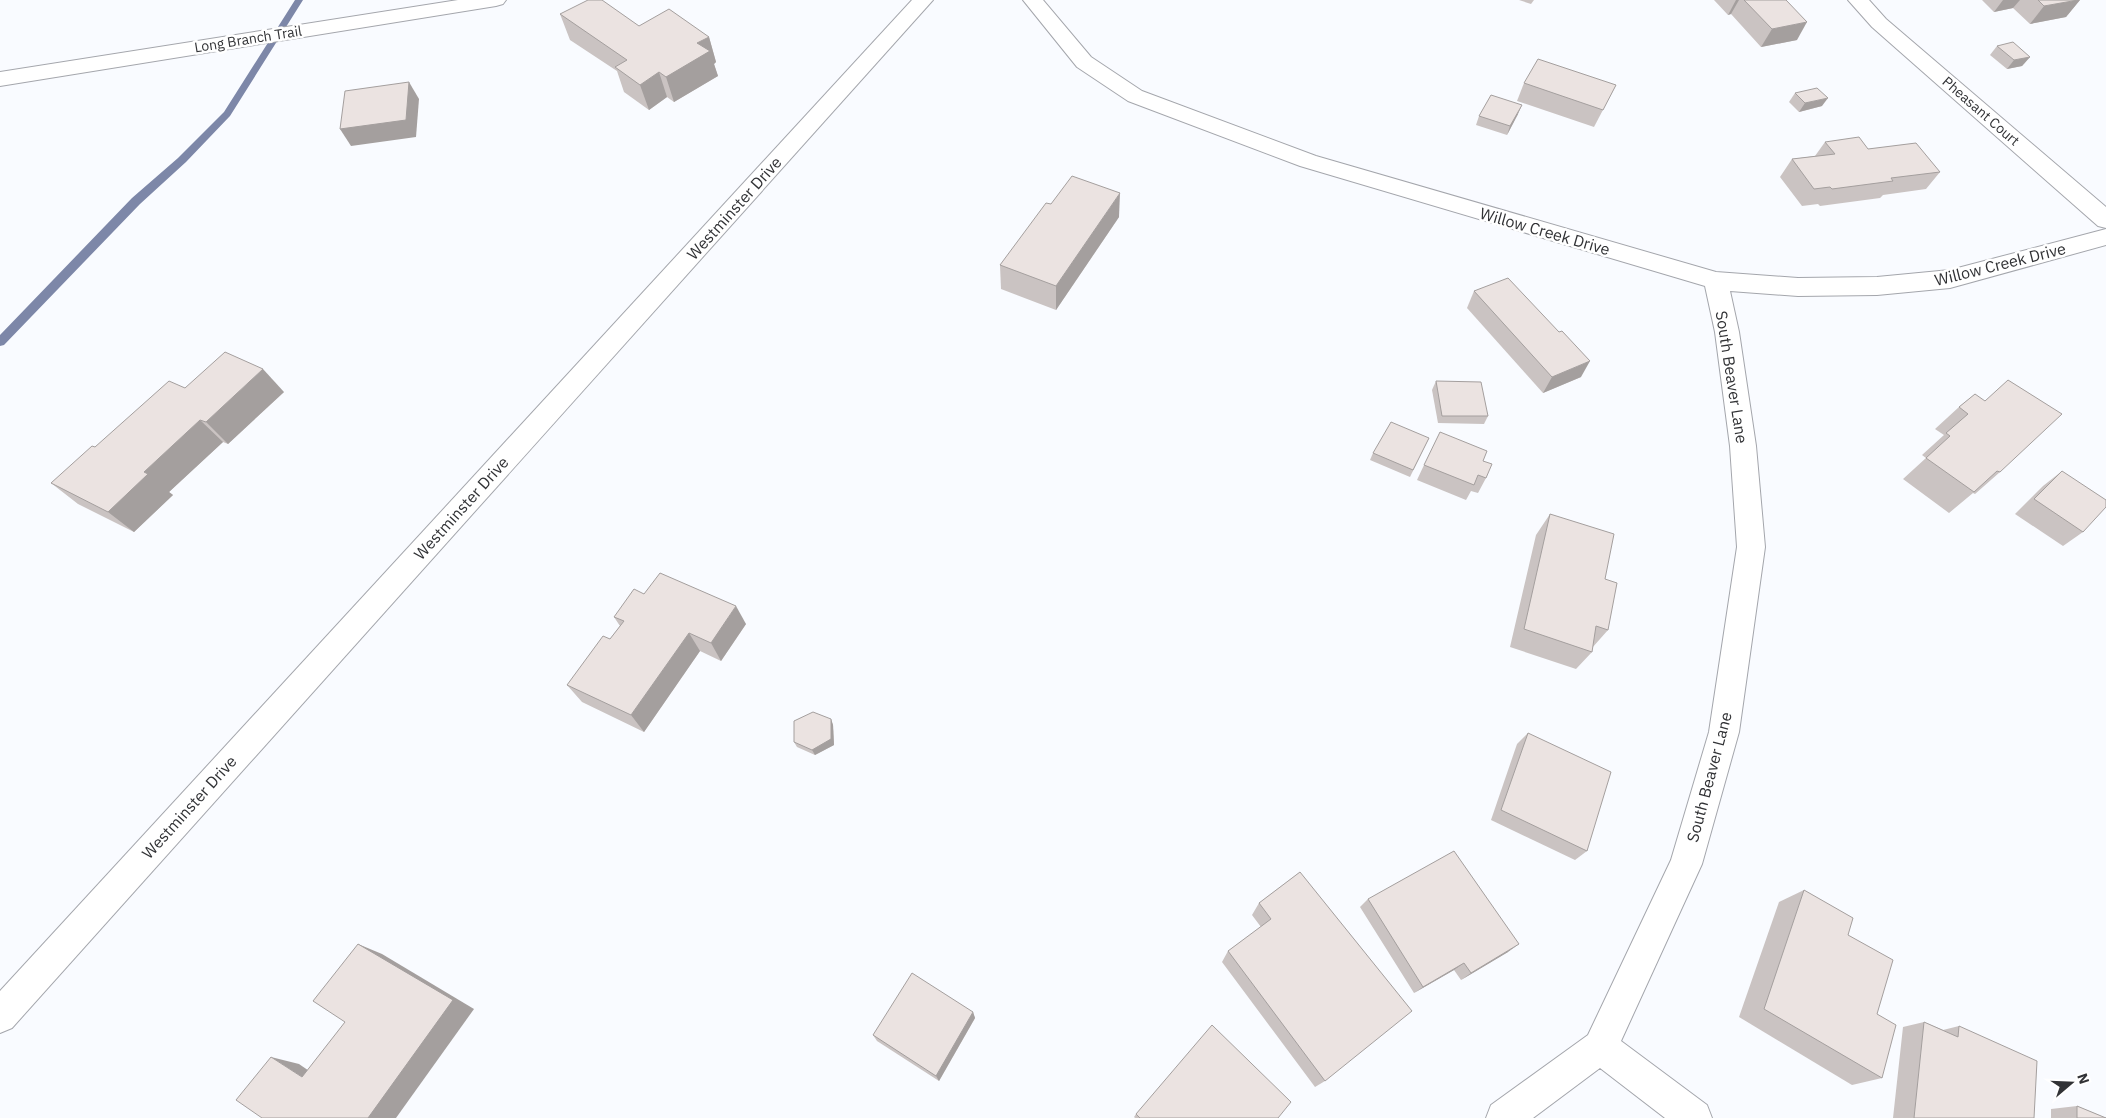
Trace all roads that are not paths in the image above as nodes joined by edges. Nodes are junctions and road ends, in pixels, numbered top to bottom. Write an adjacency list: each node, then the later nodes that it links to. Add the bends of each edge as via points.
1 (496, 0): 5 (street, Long Branch Trail)
2 (923, 0): 9 (street, Westminster Drive)
3 (1033, 0): 8 (street, Willow Creek Drive, via 1084,62 1135,96 1308,161)
4 (1858, 0): 6 (street, Pheasant Court, via 1880,23)
5 (0, 79)
6 (2106, 220)
7 (2106, 237): 8 (street, Willow Creek Drive, via 1950,279 1877,286 1798,287)
8 (1716, 282): 10 (street, South Beaver Lane, via 1727,332 1743,446 1751,547 1726,722 1686,864)
9 (0, 1016)
10 (1600, 1047): 11 (street, South Beaver Lane); 12 (street)
11 (1504, 1118)
12 (1694, 1118)

